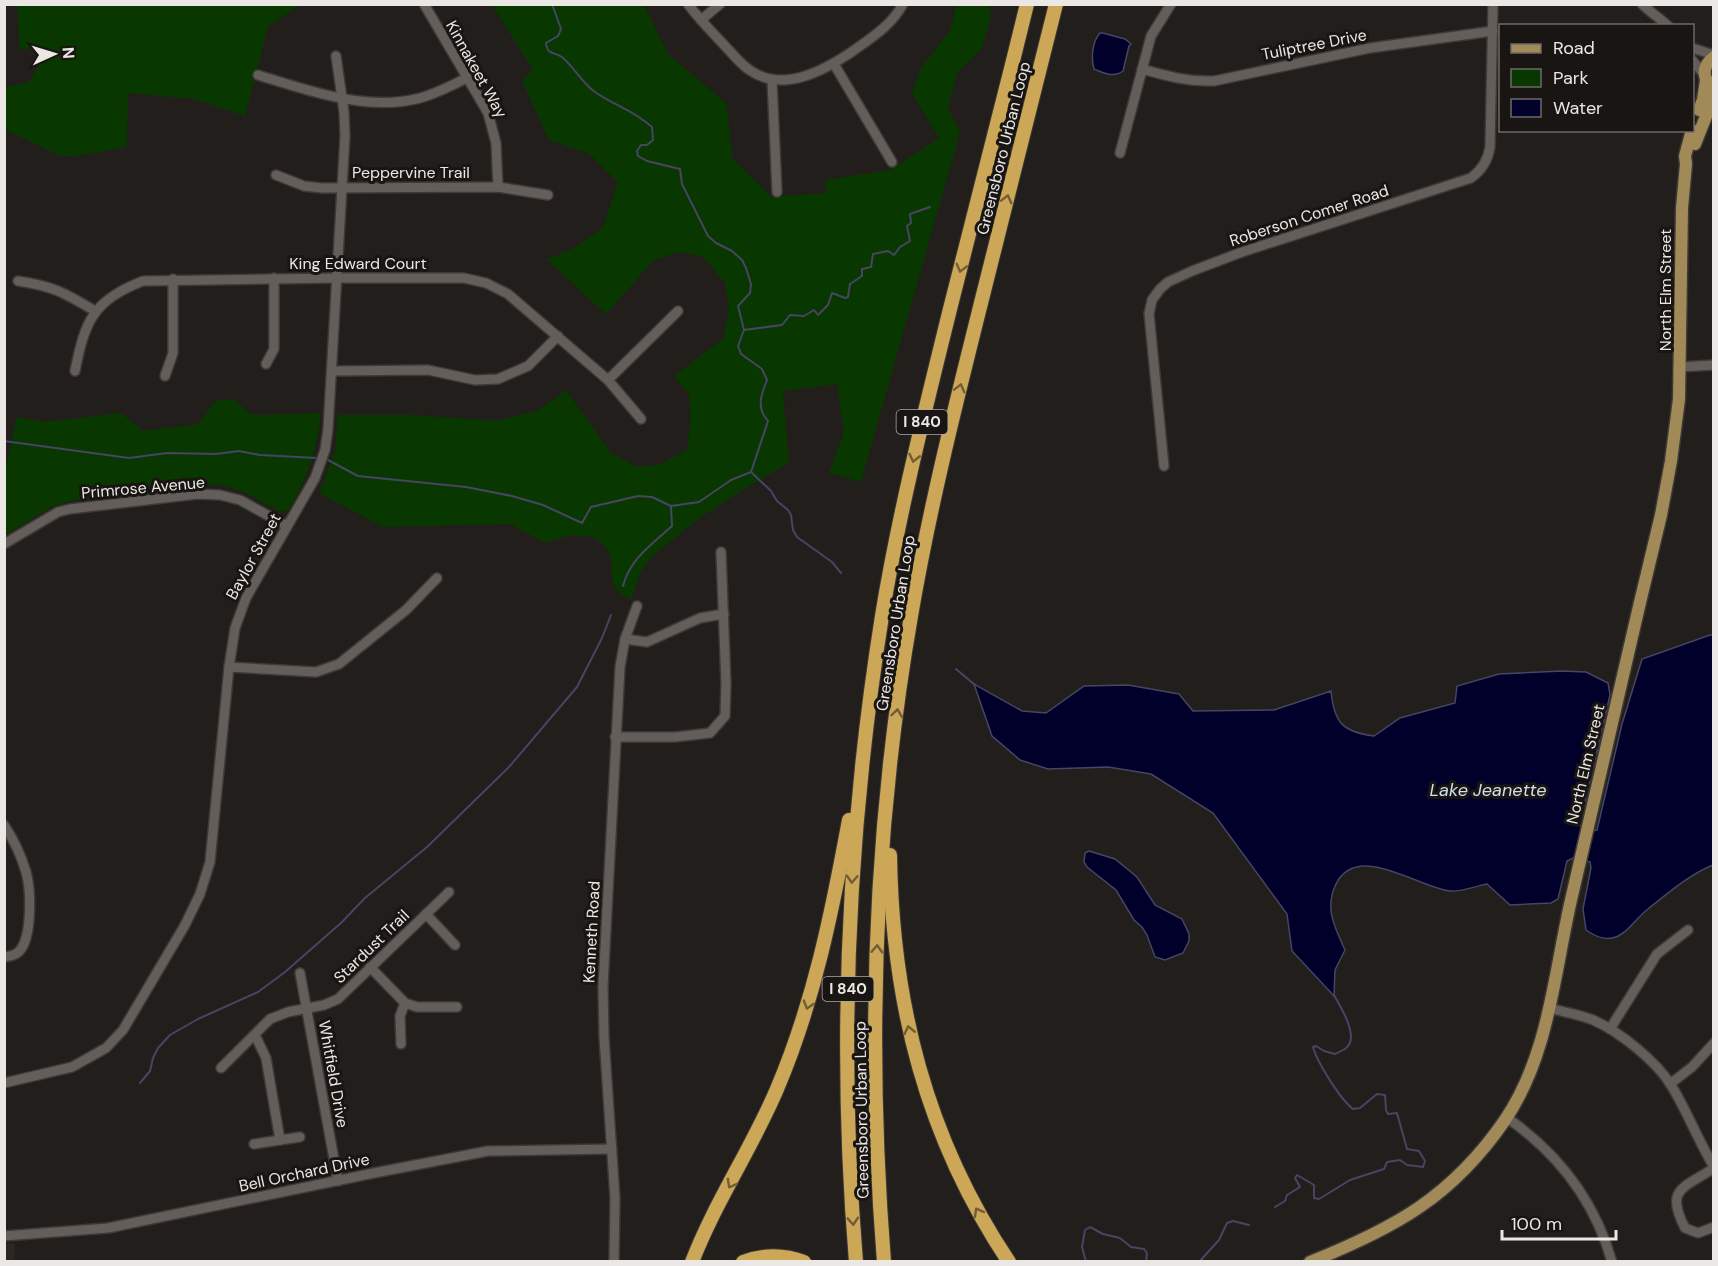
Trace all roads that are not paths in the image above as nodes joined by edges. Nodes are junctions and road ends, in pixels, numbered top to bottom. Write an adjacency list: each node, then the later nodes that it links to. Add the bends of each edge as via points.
1 (424, 4): 20 (street, Kinnakeet Way)
2 (688, 4): 10 (street)
3 (720, 4): 10 (street)
4 (903, 4): 17 (street, via 884,28)
5 (1027, 4): 59 (highway, Greensboro Urban Loop / I 840, one-way to 59, via 913,461 886,593)
6 (1056, 4): 61 (highway, Greensboro Urban Loop / I 840, one-way to 6, via 904,659 930,518)
7 (1170, 4): 18 (street, via 1151,36)
8 (1494, 4): 12 (street, Roberson Comer Road)
9 (1642, 4): 11 (street)
10 (701, 20): 21 (street, via 746,67)
11 (1656, 21)
12 (1493, 31): 18 (street, Tuliptree Drive, via 1370,48 1214,81 1192,82); 50 (street, Roberson Comer Road, via 1490,147 1486,162 1471,178 1216,261 1168,282 1155,294 1149,314)
13 (1694, 49): 15 (street)
14 (336, 56): 24 (street, Baylor Street)
15 (1713, 56): 22 (main road, North Elm Street, via 1706,64)
16 (1694, 62): 22 (street)
17 (834, 64): 21 (street, via 802,77); 28 (street)
18 (1142, 69): 27 (street)
19 (258, 75): 24 (street)
20 (467, 78): 24 (street, via 409,101); 32 (street, Kinnakeet Way, via 493,128)
21 (772, 80): 33 (street)
22 (1708, 80): 25 (main road, North Elm Street)
23 (1713, 96): 29 (main road, North Elm Street)
24 (342, 98): 31 (street, Baylor Street)
25 (1694, 124)
26 (1691, 132): 29 (main road, North Elm Street)
27 (1119, 153)
28 (892, 162)
29 (1686, 164): 44 (main road, North Elm Street)
30 (276, 175): 31 (street, Peppervine Trail, via 304,186)
31 (342, 187): 32 (street, Peppervine Trail); 36 (street, Baylor Street)
32 (498, 187): 34 (street, Peppervine Trail)
33 (777, 192)
34 (548, 195)
35 (274, 278): 36 (street, King Edward Court); 37 (street, King Edward Court); 42 (street, via 274,350)
36 (338, 278): 41 (street, King Edward Court, via 464,278 486,283 508,294); 46 (street, Baylor Street)
37 (173, 279): 39 (street, King Edward Court, via 143,281 122,289); 47 (street, via 173,353)
38 (18, 281): 39 (street, via 45,285)
39 (95, 311): 45 (street, King Edward Court, via 84,334)
40 (678, 311): 48 (street)
41 (558, 336): 46 (street, via 528,366 498,379 475,380 428,370); 48 (street, King Edward Court)
42 (266, 364)
43 (1713, 365): 44 (street)
44 (1680, 367): 73 (main road, North Elm Street, via 1666,489)
45 (75, 371)
46 (333, 371): 51 (street, Baylor Street, via 320,465)
47 (165, 376)
48 (608, 380): 49 (street, King Edward Court)
49 (641, 419)
50 (1164, 466)
51 (287, 526): 52 (street, Primrose Avenue, via 240,500 198,494 58,512); 58 (street, Baylor Street, via 239,614)
52 (4, 544)
53 (721, 552): 56 (street)
54 (437, 578): 58 (street, via 406,610 327,669 316,672)
55 (637, 606): 57 (street, Kenneth Road)
56 (724, 614): 57 (street, via 700,618 647,642); 60 (street, via 725,716 710,733)
57 (625, 639): 60 (street, Kenneth Road)
58 (229, 667): 79 (street, Baylor Street, via 210,862 185,925 123,1030 106,1048 72,1068)
59 (868, 717): 91 (highway, one-way to 91, via 834,902 805,1014 769,1108); 94 (highway, Greensboro Urban Loop / I 840, one-way to 94, via 856,820 848,976 848,1113)
60 (615, 737): 85 (street, Kenneth Road, via 603,986)
61 (890, 772): 95 (highway, Greensboro Urban Loop / I 840, one-way to 61, via 875,1029 881,874); 96 (highway, one-way to 61, via 957,1171 912,1045 893,927)
62 (4, 825): 67 (street, via 21,856 30,898 21,949)
63 (449, 892): 64 (street, Stardust Trail)
64 (426, 914): 66 (street); 68 (street, Stardust Trail)
65 (1688, 930): 74 (street, via 1657,954)
66 (455, 945)
67 (4, 957)
68 (370, 967): 70 (street); 72 (street, Stardust Trail, via 338,999)
69 (300, 973): 72 (street, Whitfield Drive)
70 (405, 1003): 71 (street, via 417,1007); 77 (street, via 400,1016)
71 (457, 1007)
72 (306, 1008): 75 (street, Stardust Trail, via 270,1019); 87 (street, Whitfield Drive)
73 (1549, 1008): 74 (street); 81 (main road, North Elm Street, via 1535,1060)
74 (1610, 1029): 80 (street, via 1649,1060)
75 (255, 1035): 78 (street, Stardust Trail); 83 (street, via 266,1058)
76 (1713, 1043): 80 (street)
77 (401, 1044)
78 (221, 1068)
79 (4, 1083)
80 (1670, 1084): 86 (street)
81 (1506, 1117): 97 (main road, North Elm Street, via 1469,1164 1432,1198 1372,1236); 98 (street, via 1540,1142 1565,1169 1592,1210)
82 (300, 1137): 83 (street)
83 (280, 1140): 84 (street)
84 (254, 1144)
85 (612, 1149): 87 (street, Bell Orchard Drive, via 488,1151); 90 (street, Kenneth Road)
86 (1713, 1168): 88 (street, via 1682,1189 1675,1209 1685,1228 1698,1233)
87 (338, 1181): 89 (street, Bell Orchard Drive, via 108,1228)
88 (1713, 1227)
89 (4, 1236)
90 (614, 1262)
91 (692, 1262)
92 (742, 1262): 93 (highway, via 772,1255)
93 (804, 1262)
94 (856, 1262)
95 (884, 1262)
96 (1009, 1262)
97 (1310, 1262)
98 (1612, 1262)

